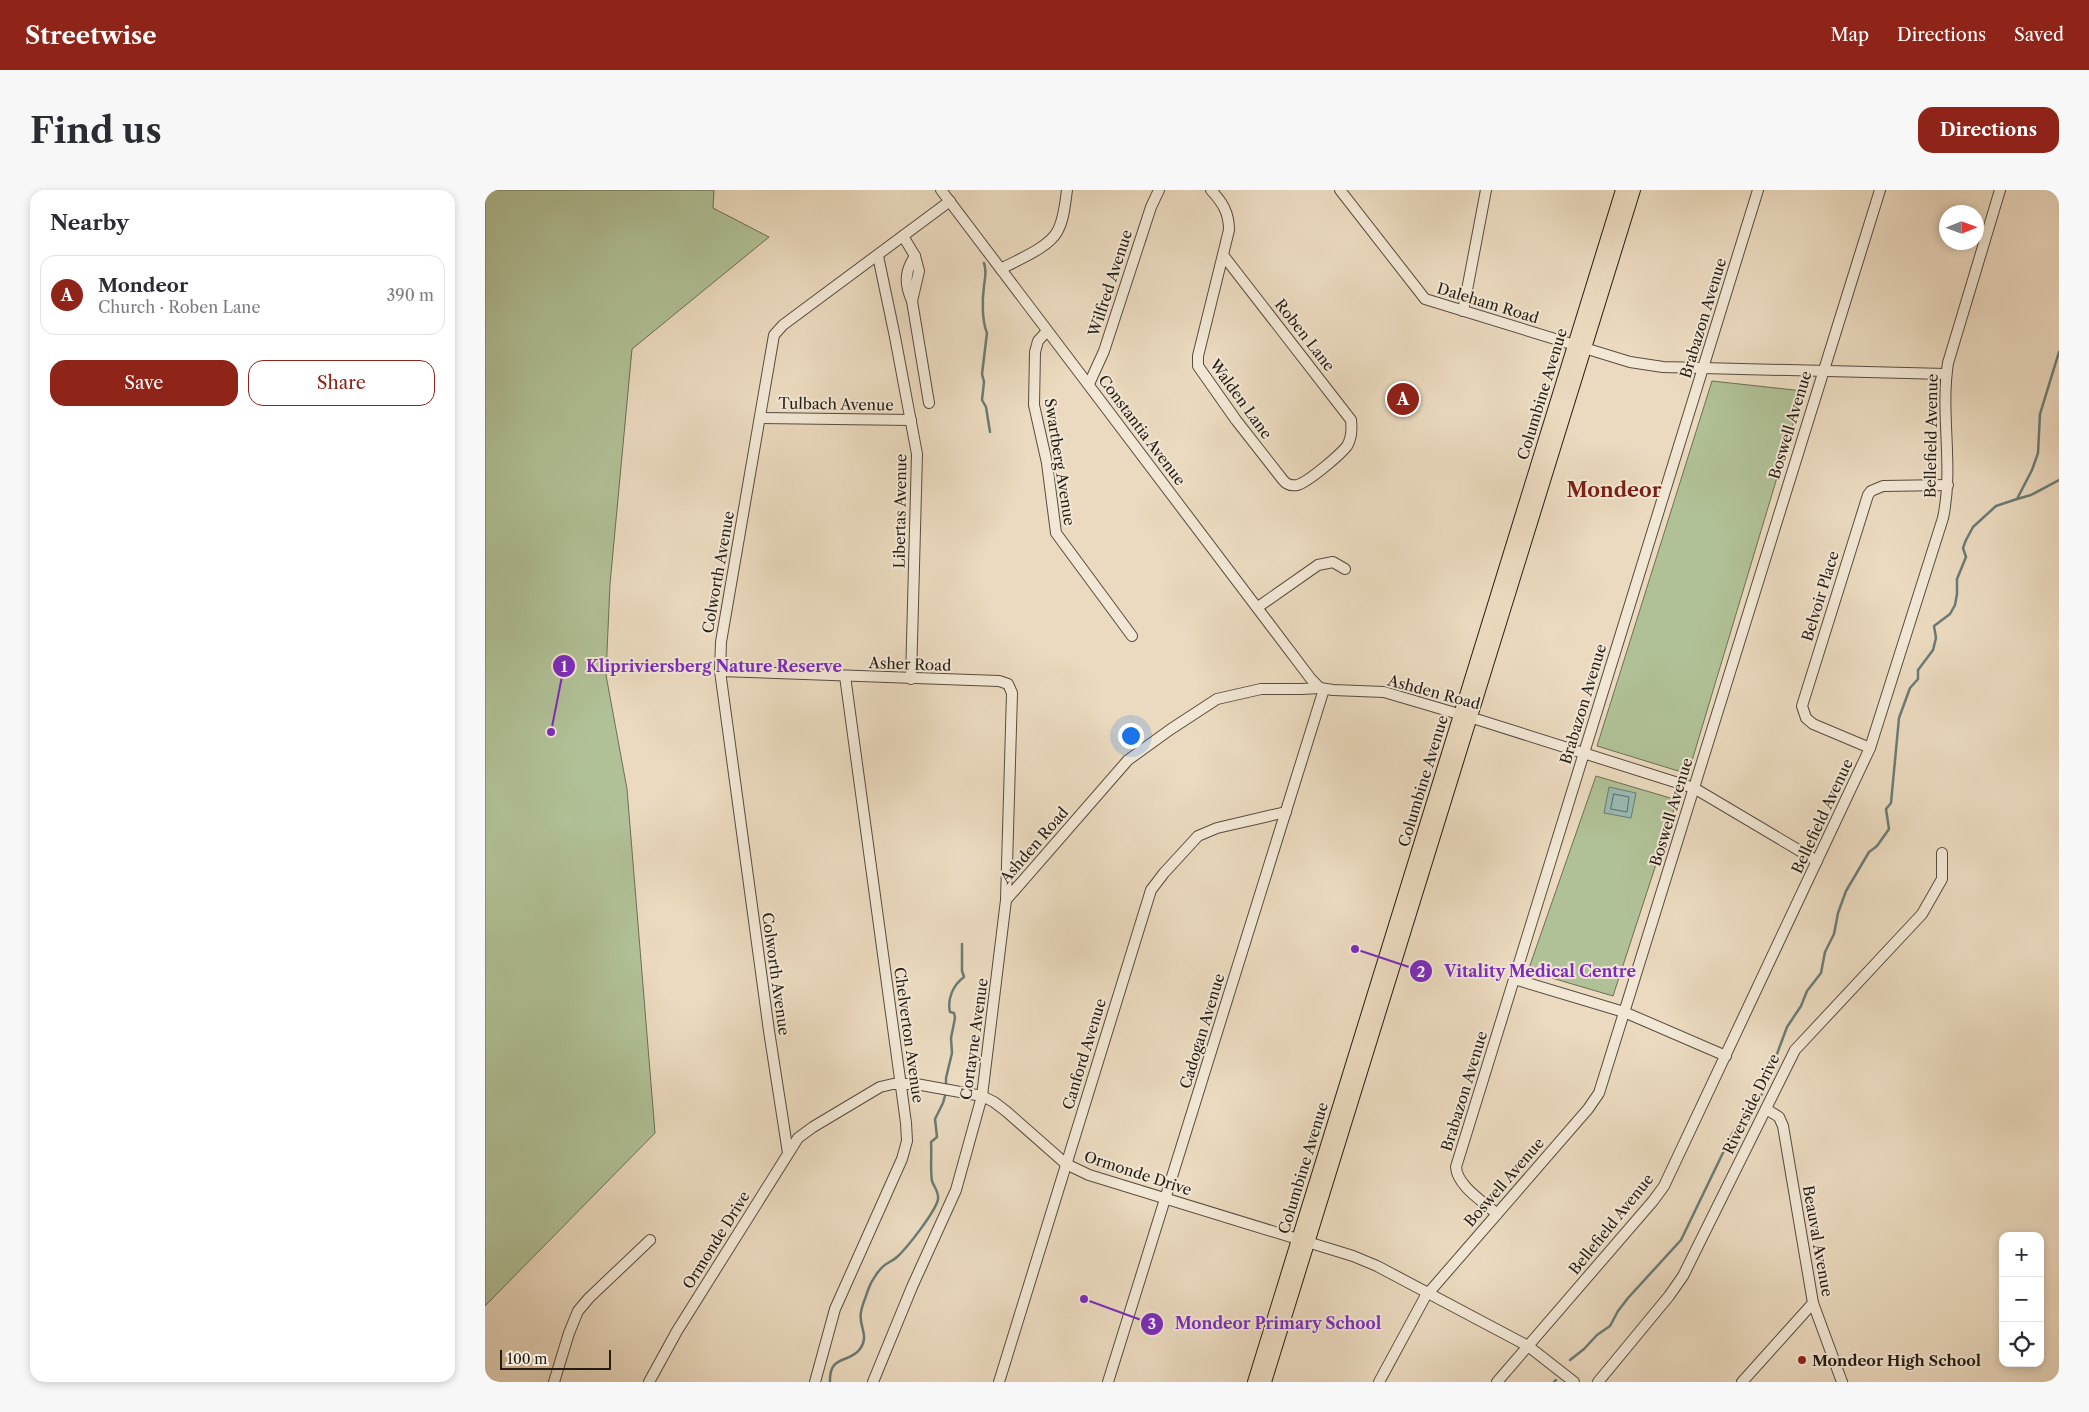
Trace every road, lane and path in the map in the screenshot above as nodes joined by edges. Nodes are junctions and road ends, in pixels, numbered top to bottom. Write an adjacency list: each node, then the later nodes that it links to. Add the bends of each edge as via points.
1 (941, 190): 12 (street, Constantia Avenue)
2 (1067, 190): 16 (street, via 1057,233 1048,242)
3 (1159, 190): 23 (street, Wilfred Avenue, via 1104,350)
4 (1211, 190): 14 (street, Walden Lane, via 1226,209 1229,220)
5 (1340, 190): 17 (street, Daleham Road, via 1422,296)
6 (1487, 190): 17 (street)
7 (1634, 190): 11 (main road, Columbine Avenue)
8 (1758, 190): 20 (street, Brabazon Avenue)
9 (1880, 190): 21 (street, Boswell Avenue)
10 (2000, 190): 22 (street, Bellefield Avenue)
11 (1624, 198): 19 (main road, Columbine Avenue)
12 (949, 201): 13 (street, Colworth Avenue); 16 (street, Constantia Avenue)
13 (903, 236): 15 (street, Colworth Avenue); 24 (street, via 915,256 906,274 907,290)
14 (1223, 255): 27 (street, Roben Lane, via 1348,414 1352,427); 27 (street, Walden Lane, via 1198,356 1202,374 1287,484 1299,484 1317,472 1344,449)
15 (878, 256): 25 (street, Colworth Avenue, via 777,331 772,340); 26 (street, Libertas Avenue)
16 (1001, 269): 18 (street, Constantia Avenue)
17 (1463, 311): 19 (street, Daleham Road)
18 (1047, 331): 23 (street, Constantia Avenue); 31 (street, Swartberg Avenue, via 1035,352 1034,405 1047,463 1056,533)
19 (1579, 347): 20 (street, Daleham Road, via 1640,365); 37 (main road, Columbine Avenue)
20 (1703, 367): 21 (street, Daleham Road); 39 (street, Brabazon Avenue)
21 (1823, 370): 22 (street, Daleham Road); 40 (street, Boswell Avenue)
22 (1946, 374): 28 (street, Bellefield Avenue)
23 (1089, 384): 30 (street, Constantia Avenue)
24 (929, 404)
25 (760, 418): 26 (street, Tulbach Avenue); 32 (street, Colworth Avenue, via 721,642)
26 (911, 420): 34 (street, Libertas Avenue, via 918,466)
27 (1350, 438)
28 (1949, 485): 38 (street, Bellefield Avenue, via 1943,518); 38 (street, Belvoir Place, via 1883,486 1871,490 1802,706 1806,718 1813,724)
29 (1345, 569): 30 (street, via 1333,562 1319,565)
30 (1257, 607): 36 (street, Constantia Avenue, via 1311,679)
31 (1132, 636)
32 (720, 670): 33 (street, Asher Road); 51 (street, Colworth Avenue)
33 (845, 676): 34 (street, Asher Road); 48 (street, Chelverton Avenue)
34 (911, 679): 35 (street, Asher Road, via 999,681)
35 (1008, 684): 44 (street, Cortayne Avenue, via 1013,700)
36 (1322, 688): 37 (street, Ashden Road, via 1392,694); 41 (street, Cadogan Avenue); 44 (street, Ashden Road, via 1261,688 1227,696 1171,728 1123,765)
37 (1465, 716): 39 (street, Ashden Road); 56 (main road, Columbine Avenue)
38 (1870, 748): 43 (street, Bellefield Avenue)
39 (1583, 754): 40 (street, Ashden Road); 45 (street, Brabazon Avenue)
40 (1694, 788): 43 (street, Ashden Road); 46 (street, Boswell Avenue)
41 (1286, 812): 52 (street, Canford Avenue, via 1205,832 1192,841 1154,885); 53 (street, Cadogan Avenue)
42 (1942, 853): 50 (street, Riverside Drive, via 1941,879 1922,914 1801,1043 1790,1058)
43 (1817, 861): 47 (street, Bellefield Avenue)
44 (1006, 900): 49 (street, Cortayne Avenue)
45 (1514, 979): 46 (street); 54 (street, Brabazon Avenue, via 1456,1167 1463,1183)
46 (1624, 1012): 47 (street); 54 (street, Boswell Avenue, via 1595,1100)
47 (1726, 1056): 59 (street, Bellefield Avenue, via 1659,1194)
48 (900, 1084): 49 (street, Ormonde Drive); 51 (street, Ormonde Drive, via 881,1087 807,1131); 64 (street, Chelverton Avenue, via 906,1147 835,1309)
49 (982, 1096): 52 (street, Ormonde Drive, via 1007,1112); 60 (street, Cortayne Avenue, via 956,1190)
50 (1766, 1109): 58 (street, Beauval Avenue, via 1779,1117 1783,1126); 70 (street, Riverside Drive, via 1683,1276)
51 (788, 1153): 63 (street, Ormonde Drive, via 677,1331)
52 (1065, 1164): 53 (street, Ormonde Drive, via 1089,1175); 65 (street, Canford Avenue)
53 (1166, 1198): 56 (street, Ormonde Drive); 66 (street, Cadogan Avenue)
54 (1497, 1214): 57 (street, Boswell Avenue)
55 (650, 1240): 62 (street, via 578,1311)
56 (1303, 1241): 57 (street, Ormonde Drive, via 1366,1261); 61 (main road, Columbine Avenue)
57 (1429, 1292): 59 (street, Ormonde Drive); 67 (street, Boswell Avenue)
58 (1813, 1303): 71 (street); 72 (street, Beauval Avenue)
59 (1528, 1346): 68 (street, Bellefield Avenue); 69 (street, Ormonde Drive)
60 (874, 1381)
61 (1258, 1381)
62 (554, 1382)
63 (649, 1382)
64 (815, 1382)
65 (999, 1382)
66 (1108, 1382)
67 (1379, 1382)
68 (1497, 1382)
69 (1574, 1382)
70 (1598, 1382)
71 (1742, 1382)
72 (1842, 1382)

